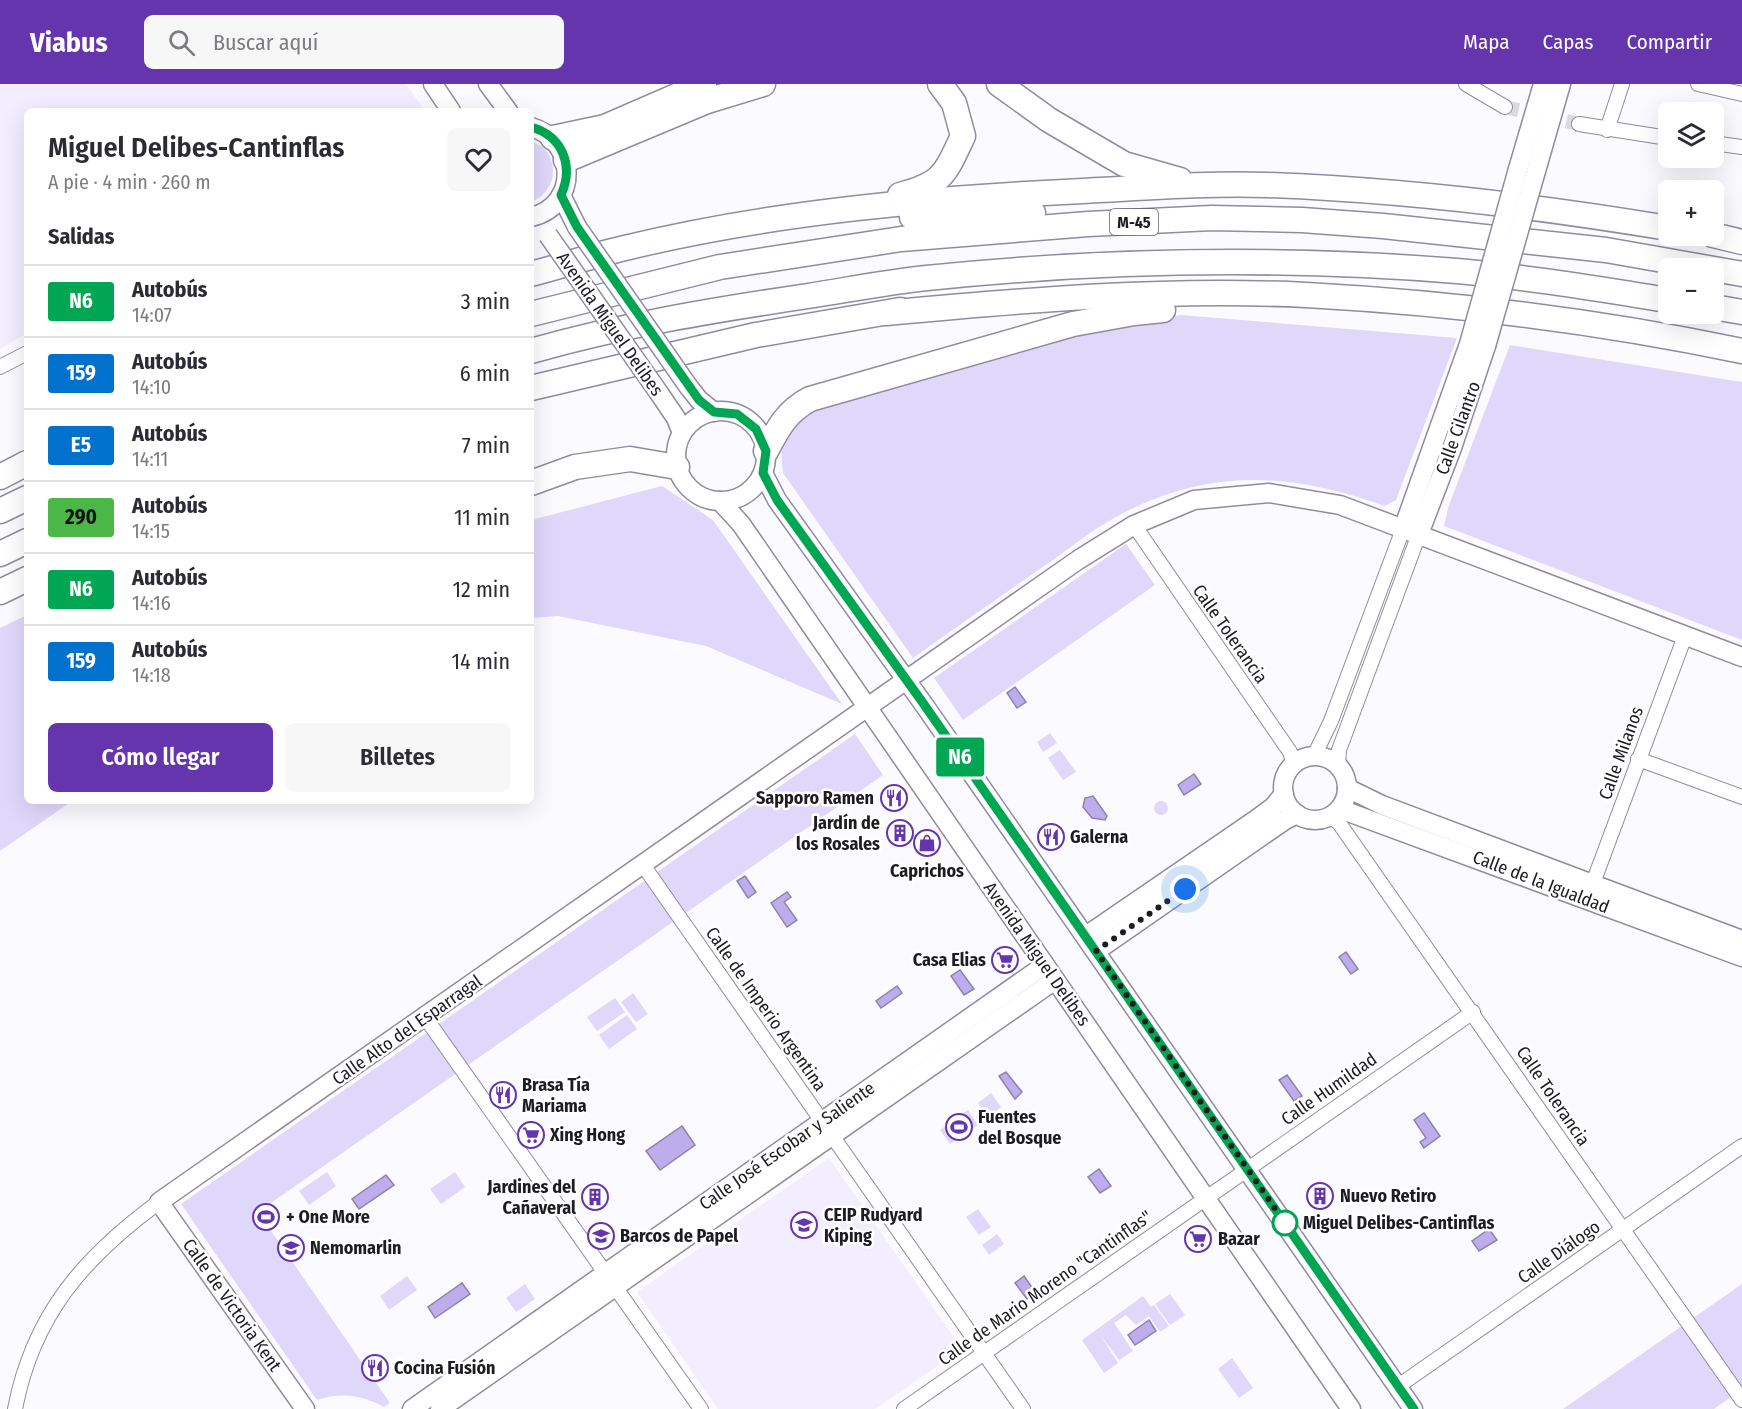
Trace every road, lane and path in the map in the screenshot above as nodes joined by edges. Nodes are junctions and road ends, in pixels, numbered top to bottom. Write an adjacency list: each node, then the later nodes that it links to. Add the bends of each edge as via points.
1 (433, 84): 14 (main road)
2 (488, 84): 15 (main road)
3 (704, 84): 20 (highway, via 605,127)
4 (763, 84): 23 (highway, via 707,101)
5 (940, 84): 29 (highway, via 954,103 963,136 946,172 925,188 788,211)
6 (999, 84): 25 (highway, via 1048,120 1124,164)
7 (1466, 84): 13 (street)
8 (1543, 84): 24 (main road, Calle Cilantro)
9 (1561, 84): 24 (main road, Calle Cilantro)
10 (1622, 84): 18 (street)
11 (1698, 84): 12 (street)
12 (1742, 94)
13 (1505, 107)
14 (449, 108)
15 (506, 108)
16 (1579, 124): 18 (street)
17 (534, 128): 20 (main road)
18 (1607, 129): 19 (street)
19 (1658, 137)
20 (553, 138): 23 (main road)
21 (1724, 145): 22 (street)
22 (1742, 147)
23 (566, 160): 26 (main road, via 566,184)
24 (1527, 170): 66 (main road, Calle Cilantro, bridge, via 1477,345)
25 (1196, 185): 29 (highway, via 964,197); 31 (highway, via 1374,192)
26 (561, 195): 27 (main road, via 547,210); 53 (main road, Avenida Miguel Delibes, bridge, via 577,227 688,386)
27 (534, 216)
28 (1212, 218): 40 (highway, via 1194,213 1092,211 909,217 747,236); 41 (highway, M-45, via 1383,226 1606,250); 47 (highway, M-45, via 902,239 720,267)
29 (772, 220): 39 (highway, via 626,247)
30 (534, 221): 54 (main road, Avenida Miguel Delibes, bridge, via 548,235 676,418)
31 (1633, 222): 32 (highway); 33 (highway)
32 (1658, 223)
33 (1658, 226)
34 (1724, 226): 35 (highway)
35 (1742, 228)
36 (1724, 238): 37 (highway)
37 (1742, 242)
38 (1089, 267): 43 (highway, via 1292,264 1457,272); 46 (highway, via 1062,279); 48 (highway, via 927,278 684,314)
39 (534, 274)
40 (534, 274)
41 (1742, 274)
42 (1306, 295): 46 (highway, via 1104,297); 49 (highway, via 1553,318); 57 (highway, via 1271,303 1134,313 1072,324 810,399 794,407 783,420)
43 (1658, 299)
44 (1724, 309): 45 (highway)
45 (1742, 312)
46 (885, 313): 52 (highway, via 756,336)
47 (534, 314)
48 (534, 350)
49 (1742, 351)
50 (24, 355): 51 (street)
51 (0, 367)
52 (534, 387)
53 (714, 412): 54 (main road, via 696,419); 57 (main road, via 748,420 760,434)
54 (682, 433): 59 (main road)
55 (24, 450): 56 (highway)
56 (0, 460)
57 (764, 462): 63 (main road, via 746,494); 73 (main road, via 777,500)
58 (24, 465): 60 (highway)
59 (677, 467): 61 (highway, via 630,459 575,467); 63 (main road, via 689,488)
60 (0, 477)
61 (534, 482)
62 (24, 500): 64 (highway)
63 (720, 501): 74 (main road, Avenida Miguel Delibes, via 741,524)
64 (0, 512)
65 (1134, 525): 66 (main road, Calle Alto del Esparragal, via 1194,500 1269,493 1340,505); 73 (main road, Calle Alto del Esparragal); 77 (street, Calle Tolerancia, via 1290,752)
66 (1411, 532): 71 (main road, Calle Alto del Esparragal); 75 (street, Calle Cilantro); 78 (street, Calle Cilantro, via 1339,750)
67 (24, 542): 68 (highway)
68 (0, 554)
69 (24, 580): 70 (highway)
70 (1, 592)
71 (1685, 636): 72 (main road, Calle Alto del Esparragal); 76 (street, Calle Milanos)
72 (1742, 657)
73 (906, 681): 74 (main road, Calle Alto del Esparragal); 87 (main road)
74 (866, 708): 84 (main road, Calle Alto del Esparragal); 89 (main road, Avenida Miguel Delibes)
75 (1314, 756): 77 (main road); 78 (main road)
76 (1638, 759): 81 (street); 85 (street, Calle Milanos)
77 (1294, 764): 80 (main road, via 1284,781)
78 (1338, 766): 79 (main road)
79 (1347, 788): 82 (main road); 85 (main road, Calle de la Igualdad, via 1382,805)
80 (1284, 794): 83 (main road); 87 (main road, via 1273,807)
81 (1742, 797)
82 (1335, 812): 83 (main road, via 1313,820); 88 (main road, Calle de la Igualdad); 90 (street, Calle Tolerancia)
83 (1297, 814): 87 (main road)
84 (643, 865): 91 (main road, Calle Alto del Esparragal); 92 (street, Calle de Imperio Argentina)
85 (1593, 883): 86 (main road, Calle de la Igualdad)
86 (1742, 940)
87 (1091, 944): 94 (main road)
88 (1742, 957)
89 (1050, 973): 92 (main road, Calle José Escobar y Saliente); 95 (main road, Avenida Miguel Delibes)
90 (1473, 1012): 94 (street, Calle Humildad); 97 (street, Calle Tolerancia)
91 (425, 1017): 96 (main road, Calle Alto del Esparragal); 98 (street)
92 (827, 1128): 98 (main road, Calle José Escobar y Saliente); 99 (main road, Calle José Escobar y Saliente); 100 (street, Calle de Imperio Argentina)
93 (1742, 1146): 97 (street, Calle Diálogo)
94 (1248, 1167): 95 (street, Calle Humildad); 101 (main road)
95 (1206, 1196): 100 (street, Calle de Mario Moreno "Cantinflas"); 110 (main road, Avenida Miguel Delibes)
96 (159, 1202): 103 (street, Calle Alto del Esparragal, via 109,1240 75,1276 47,1320 27,1362); 104 (main road, Calle de Victoria Kent)
97 (1623, 1230): 101 (street, Calle Diálogo); 102 (street, Calle Tolerancia)
98 (607, 1272): 99 (street); 105 (main road, Calle José Escobar y Saliente)
99 (618, 1287): 106 (main road, Calle José Escobar y Saliente); 107 (street)
100 (985, 1352): 108 (street, Calle de Mario Moreno "Cantinflas"); 109 (street, Calle de Imperio Argentina)
101 (1398, 1387): 111 (main road)
102 (1742, 1400)
103 (15, 1409)
104 (305, 1409)
105 (412, 1409)
106 (440, 1409)
107 (701, 1409)
108 (904, 1409)
109 (1023, 1409)
110 (1351, 1409)
111 (1413, 1409)

